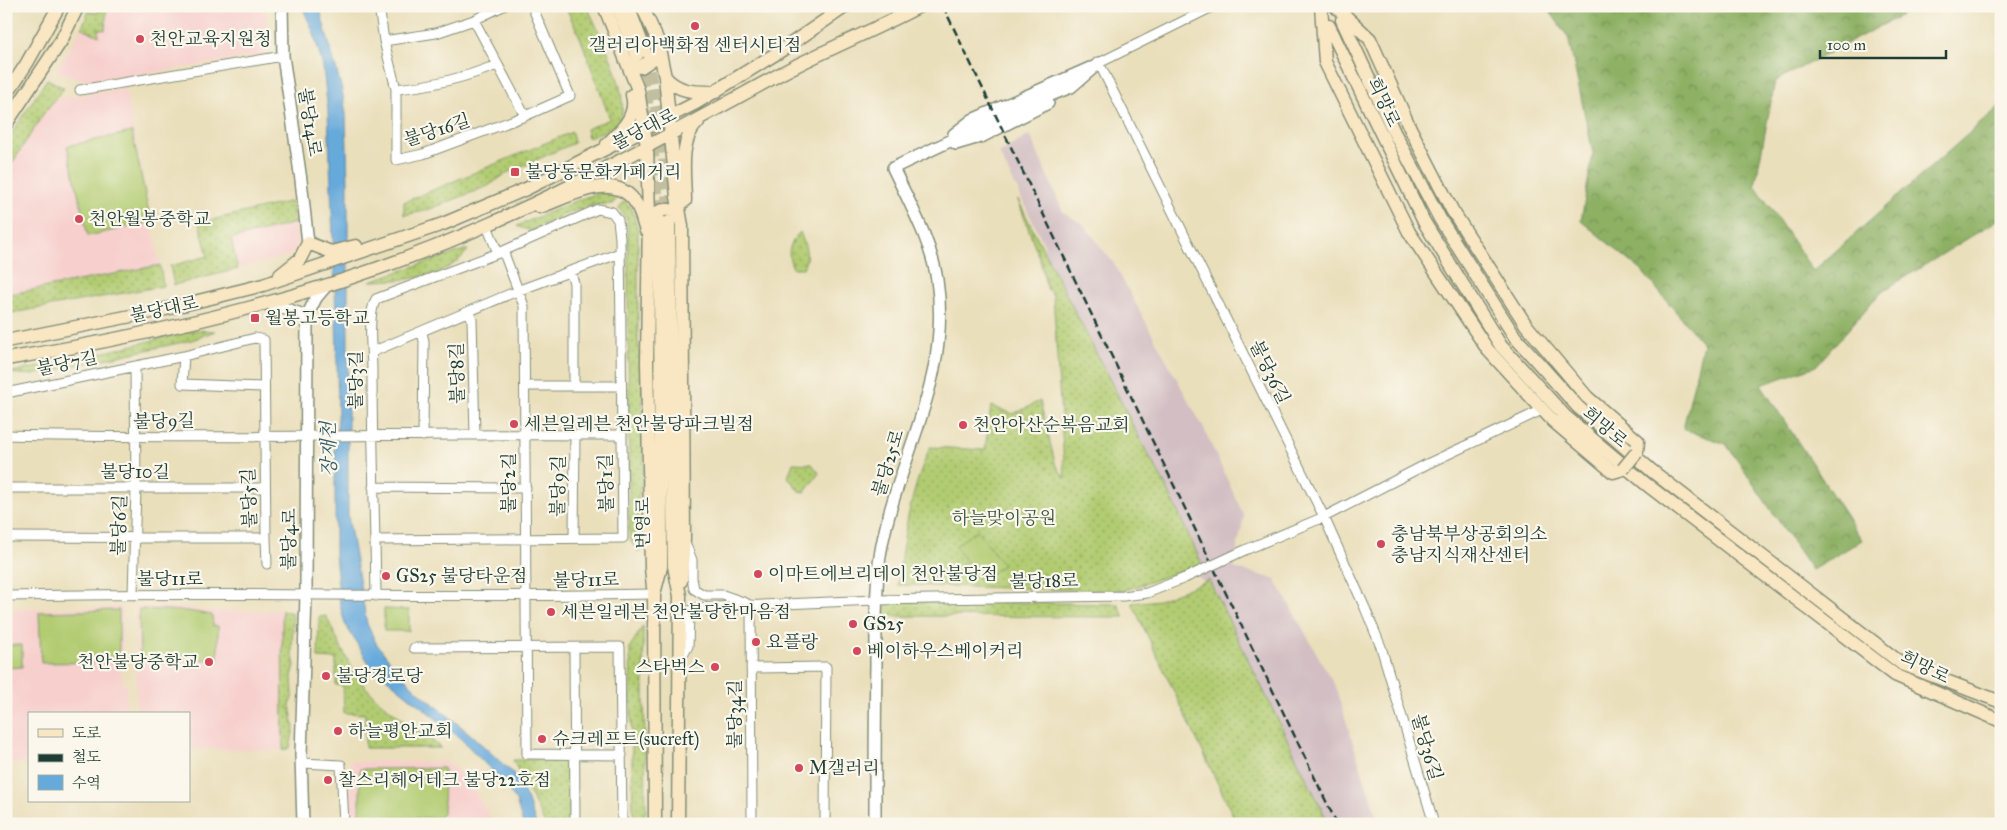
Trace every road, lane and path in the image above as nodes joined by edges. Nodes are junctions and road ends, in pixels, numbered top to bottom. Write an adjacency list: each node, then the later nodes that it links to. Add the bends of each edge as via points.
1 (60, 6): 29 (main road)
2 (78, 6): 33 (main road, via 62,41)
3 (282, 6): 21 (street, 불당14로)
4 (379, 6): 19 (street, 불당16길)
5 (503, 6): 16 (street)
6 (532, 6): 30 (street, 불당16길, via 570,101)
7 (604, 6): 22 (main road)
8 (617, 6): 9 (main road, via 641,53)
9 (628, 6)
10 (642, 6): 20 (main road)
11 (846, 6): 28 (main road, 불당대로)
12 (920, 6): 32 (main road, 불당대로, via 794,67)
13 (1214, 6): 23 (street)
14 (1321, 6): 67 (main road, via 1325,62 1409,232 1488,350)
15 (1336, 6): 67 (main road, bridge, via 1370,39 1452,210 1526,325 1587,398 1638,441 1638,452 1623,469 1613,472)
16 (474, 20): 19 (street, via 436,33); 24 (street)
17 (1342, 20): 106 (main road, via 1394,132 1440,219 1515,337 1578,407 1652,471 1902,664)
18 (1329, 26): 107 (main road, 희망로, via 1424,222 1501,346 1564,416 1646,484 1895,675)
19 (384, 41): 26 (street, 불당16길)
20 (660, 54): 22 (main road, via 641,67 632,66); 25 (main road)
21 (283, 56): 27 (street); 43 (street, 불당14로)
22 (623, 57): 34 (main road, via 638,90); 38 (main road, via 633,100 632,112 626,125)
23 (1099, 63): 37 (street, via 972,120); 37 (street, via 1071,87); 83 (street, 불당36길)
24 (497, 65): 26 (street, via 430,86); 30 (street)
25 (665, 77): 28 (main road, via 683,90); 31 (main road)
26 (396, 89): 30 (street, 불당16길, via 396,160 423,154)
27 (80, 90)
28 (716, 92): 31 (main road, 불당대로)
29 (6, 95)
30 (525, 116)
31 (670, 117): 34 (main road, 불당대로); 35 (main road)
32 (702, 119): 35 (main road, 불당대로); 41 (main road, via 696,124 686,149)
33 (6, 124)
34 (644, 130): 36 (main road); 38 (main road, 불당대로)
35 (672, 135): 36 (main road, 불당대로); 41 (main road)
36 (647, 147): 39 (main road, 불당대로); 42 (main road)
37 (934, 148): 99 (street, 불당25로, via 893,168 928,248 937,280 940,323 935,371 887,527)
38 (585, 160): 44 (main road, 불당대로, via 443,224)
39 (511, 214): 40 (main road, 불당대로); 42 (main road, via 597,187 617,188 628,194)
40 (487, 226): 45 (street, 불당2길); 49 (main road, 불당대로)
41 (682, 226): 42 (main road, via 679,214 667,209 656,212); 88 (main road)
42 (656, 227): 92 (main road, via 648,402); 92 (main road, 번영로, via 661,567); 97 (main road, 번영로, via 674,566)
43 (308, 243): 44 (main road, via 335,252 353,246); 48 (main road, via 300,260)
44 (373, 249): 48 (main road, 불당대로)
45 (499, 252): 46 (street, 불당1길, via 598,208 612,212 618,220); 50 (street, 불당2길, via 505,256); 58 (street, 불당3길, via 376,299 372,307)
46 (620, 253): 47 (street, 불당8길); 64 (street, 불당1길)
47 (570, 271): 50 (street, 불당8길); 63 (street, via 574,283)
48 (269, 283): 56 (main road, 불당대로, via 157,311)
49 (327, 285): 51 (main road, 불당대로); 53 (street)
50 (517, 291): 52 (street, 불당8길); 62 (street, 불당2길, via 524,306)
51 (269, 303): 53 (street); 60 (main road, 불당대로)
52 (470, 311): 54 (street, 불당8길); 71 (street, 불당8길)
53 (307, 316): 74 (street, 불당4로)
54 (422, 333): 58 (street, 불당8길); 76 (street, 불당8길)
55 (6, 336): 56 (main road)
56 (26, 337): 57 (main road, 불당대로)
57 (6, 341)
58 (372, 352): 75 (street, 불당3길)
59 (184, 356): 61 (street, 불당5길); 65 (street, via 182,384); 65 (street, 불당5길, via 261,338 264,340)
60 (6, 359)
61 (135, 366): 66 (street, 불당7길); 77 (street, 불당6길)
62 (525, 386): 63 (street); 68 (street, 불당2길)
63 (574, 386): 64 (street)
64 (621, 386): 73 (street, 불당1길)
65 (264, 387): 70 (street, 불당5길)
66 (6, 393)
67 (1542, 410): 83 (street, 불당18로)
68 (525, 434): 71 (street, 불당9길); 72 (street, 불당9길); 82 (street, 불당2길)
69 (6, 435): 77 (street, 불당9길)
70 (264, 435): 74 (street, 불당9길); 77 (street, 불당9길); 81 (street, 불당5길)
71 (475, 435): 76 (street, 불당9길)
72 (575, 435): 73 (street, 불당9길); 86 (street, 불당9길)
73 (621, 435): 86 (street, 불당1길, via 623,538)
74 (308, 436): 75 (street, 불당9길); 94 (street, 불당4로)
75 (372, 436): 76 (street, 불당9길); 78 (street, 불당3길)
76 (422, 436)
77 (135, 438): 80 (street, 불당6길)
78 (373, 487): 82 (street); 89 (street, 불당3길)
79 (6, 488): 80 (street, 불당10길)
80 (136, 488): 81 (street, 불당10길); 87 (street, 불당6길)
81 (264, 488): 85 (street, 불당5길)
82 (526, 488): 90 (street, 불당2길)
83 (1324, 517): 99 (street, 불당18로, bridge, via 1147,593); 120 (street, 불당36길, via 1381,647)
84 (6, 538): 87 (street)
85 (266, 538): 87 (street, 불당5길); 91 (street)
86 (574, 538): 90 (street, 불당1길)
87 (135, 539): 93 (street, 불당6길)
88 (684, 539): 97 (main road); 100 (street, via 692,560 694,589 704,595 722,595)
89 (375, 540): 90 (street, 불당1길); 96 (street, 불당3길)
90 (525, 540): 98 (street, 불당2길)
91 (267, 564)
92 (654, 594): 98 (street, 불당11로); 115 (main road, 번영로)
93 (133, 595): 94 (street, 불당11로); 95 (street, 불당11로)
94 (306, 595): 96 (street, 불당11로); 110 (street, 불당4로)
95 (6, 596)
96 (372, 596): 98 (street, 불당11로)
97 (680, 596): 104 (main road, 번영로)
98 (526, 597): 101 (street, 불당2길)
99 (875, 600): 100 (street, 불당18로); 119 (street, 불당25로)
100 (751, 604): 104 (street, 불당18로, via 694,608 688,614 688,646); 105 (street, 불당34길)
101 (526, 647): 102 (street); 103 (street); 109 (street, 불당2길, via 527,754)
102 (414, 648)
103 (574, 648): 108 (street, via 620,647); 109 (street)
104 (678, 664): 116 (main road, 번영로)
105 (751, 668): 117 (street, 불당34길); 118 (street, via 826,667)
106 (2001, 702)
107 (2001, 721)
108 (622, 755): 109 (street); 114 (street)
109 (576, 756): 113 (street)
110 (302, 763): 111 (street, 불당4로); 112 (street, via 341,766)
111 (303, 824)
112 (344, 824)
113 (574, 824)
114 (622, 824)
115 (655, 824)
116 (678, 824)
117 (752, 824)
118 (825, 824)
119 (875, 824)
120 (1434, 824)

